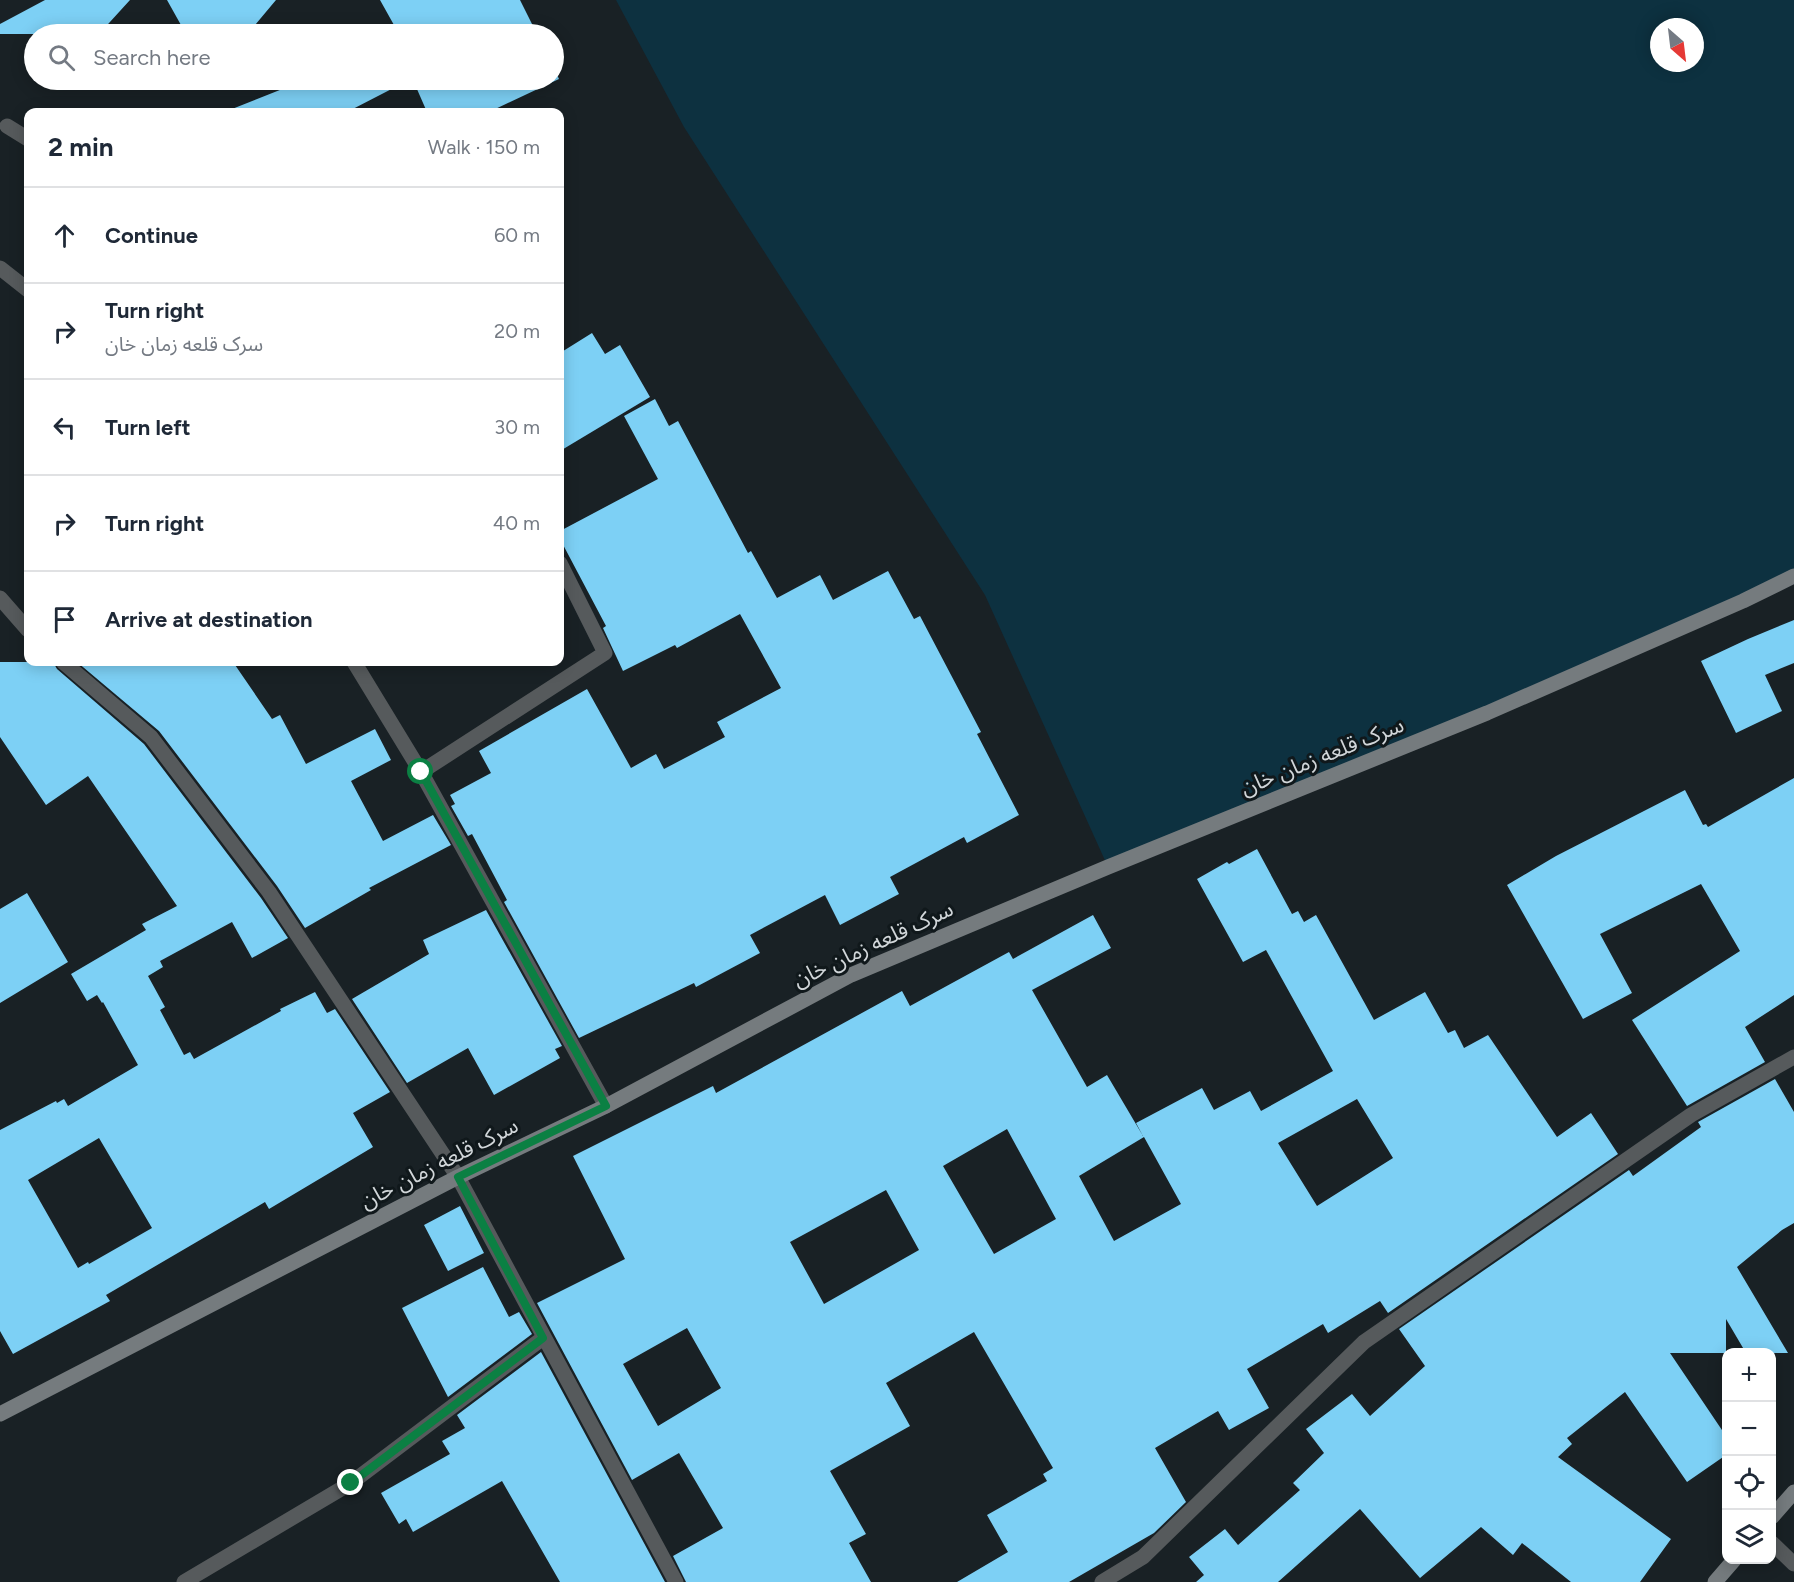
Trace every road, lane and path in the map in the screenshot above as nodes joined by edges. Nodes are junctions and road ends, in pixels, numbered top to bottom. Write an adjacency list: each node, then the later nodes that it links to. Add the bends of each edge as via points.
1 (7, 126): 2 (street)
2 (24, 137)
3 (0, 268): 4 (street)
4 (24, 287)
5 (564, 571): 11 (street, via 605,653)
6 (1794, 576): 13 (street, سرک قلعه زمان خان, via 1487,713 851,975)
7 (0, 598): 8 (street)
8 (24, 625)
9 (68, 666): 14 (street, via 151,737 269,892)
10 (356, 666): 11 (street)
11 (421, 772): 13 (street)
12 (1794, 1057): 24 (street, via 1691,1115 1364,1342 1143,1557)
13 (606, 1106): 14 (street, سرک قلعه زمان خان)
14 (458, 1177): 15 (street); 16 (street, سرک قلعه زمان خان)
15 (543, 1338): 22 (street, via 351,1483); 23 (street)
16 (0, 1414)
17 (1794, 1492): 18 (street)
18 (1776, 1512)
19 (1776, 1547): 21 (street)
20 (1731, 1564): 25 (street)
21 (1794, 1564)
22 (184, 1582)
23 (676, 1582)
24 (1102, 1582)
25 (1715, 1582)

